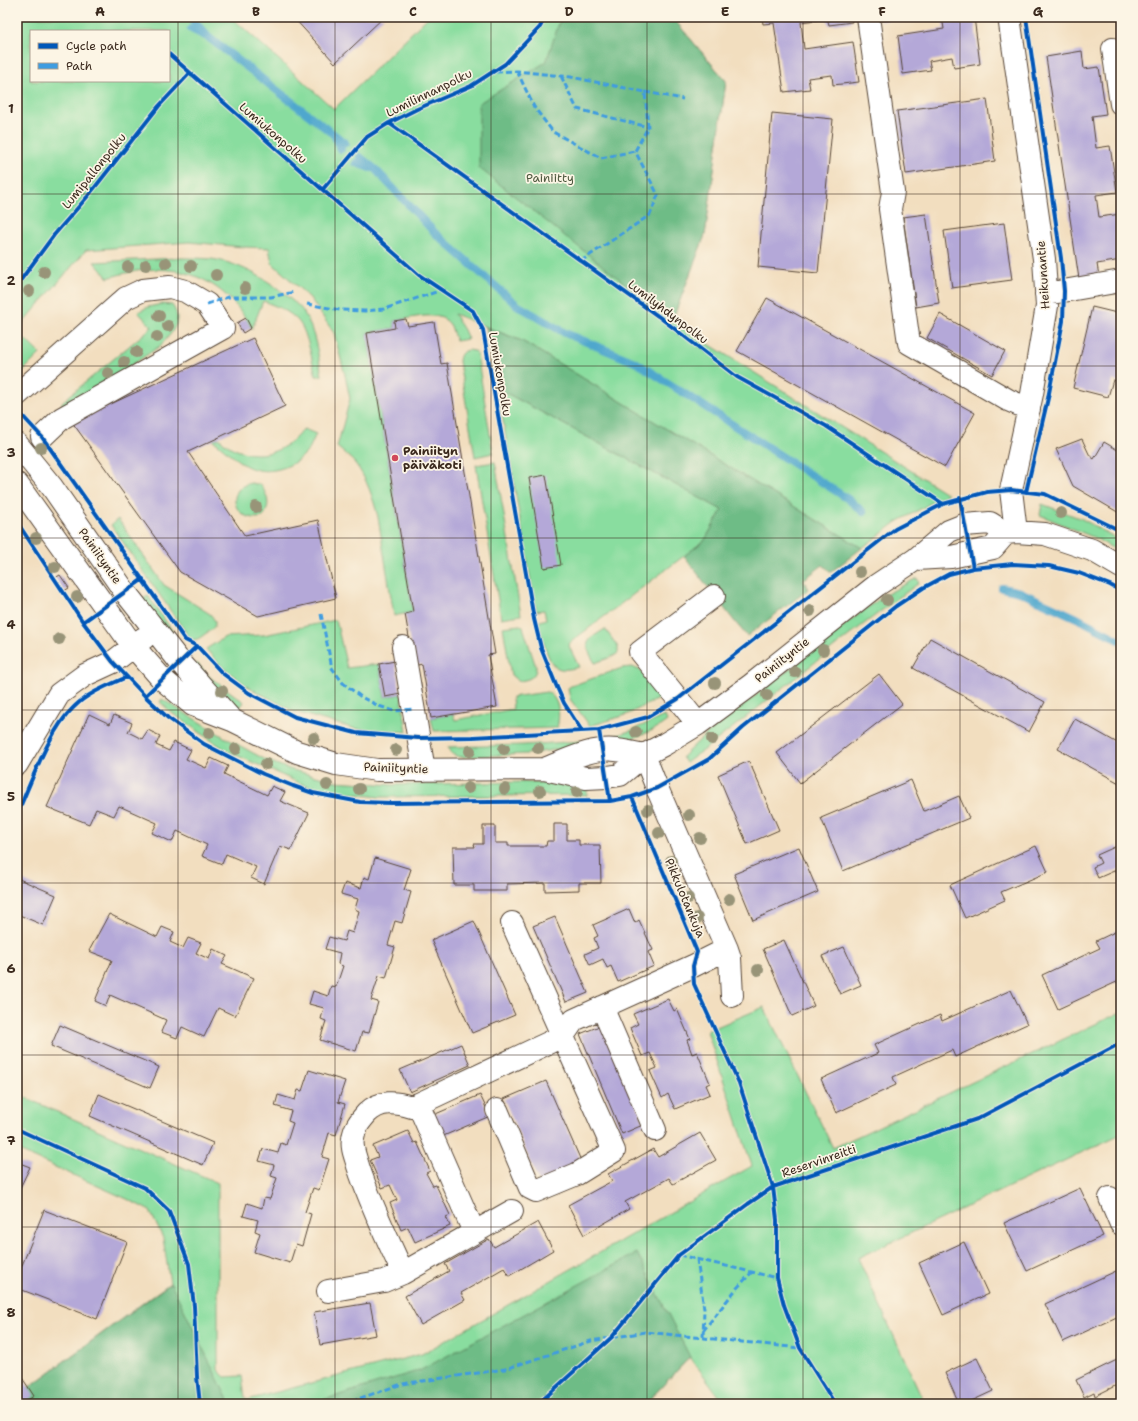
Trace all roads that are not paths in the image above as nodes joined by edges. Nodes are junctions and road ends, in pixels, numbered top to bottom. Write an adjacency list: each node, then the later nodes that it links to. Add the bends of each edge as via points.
1 (868, 17): 8 (street, via 893,192 890,209 909,343 1008,400)
2 (1009, 17): 6 (street, Heikunantie, via 1044,259)
3 (1113, 49): 4 (street)
4 (1121, 104)
5 (1121, 281): 6 (street)
6 (1046, 294): 8 (street, Heikunantie, via 1047,306)
7 (17, 395): 9 (street, via 126,298 143,290 170,287 185,291 207,304 223,328 62,418)
8 (1029, 408): 12 (street, Heikunantie, via 1011,490)
9 (42, 437)
10 (17, 444): 15 (street, Painiityntie, via 52,487 125,592)
11 (17, 484): 16 (street, Painiityntie)
12 (1011, 533): 13 (street, Painiityntie, via 1045,534 1092,550); 19 (street, Painiityntie, via 990,522 964,525 949,531)
13 (1121, 567)
14 (714, 596): 19 (street, via 640,652)
15 (155, 630): 16 (street); 18 (street, Painiityntie)
16 (133, 646): 18 (street, Painiityntie, via 162,679 193,705); 21 (street, via 113,662 86,675 59,694)
17 (403, 647): 22 (street)
18 (232, 720): 22 (street, Painiityntie, via 297,752 336,764 377,770)
19 (698, 724): 20 (street, Painiityntie)
20 (644, 755): 22 (street, Painiityntie, via 620,774 607,778 586,778 544,769); 24 (street, Pikkulotankuja)
21 (17, 764)
22 (424, 770)
23 (512, 923): 27 (street)
24 (727, 949): 25 (street, Pikkulotankuja, via 730,958); 26 (street)
25 (732, 996)
26 (602, 1007): 27 (street, via 574,1020); 30 (street)
27 (562, 1036): 28 (street); 29 (street, via 614,1151 577,1174 536,1191 530,1188)
28 (418, 1104): 34 (street); 35 (street, via 412,1107 399,1103 385,1103 372,1108 358,1124 352,1140 364,1185)
29 (497, 1110)
30 (655, 1130)
31 (1110, 1198): 33 (street)
32 (512, 1210): 34 (street)
33 (1121, 1224)
34 (474, 1232): 35 (street)
35 (403, 1273): 36 (street, via 384,1281)
36 (328, 1291)

